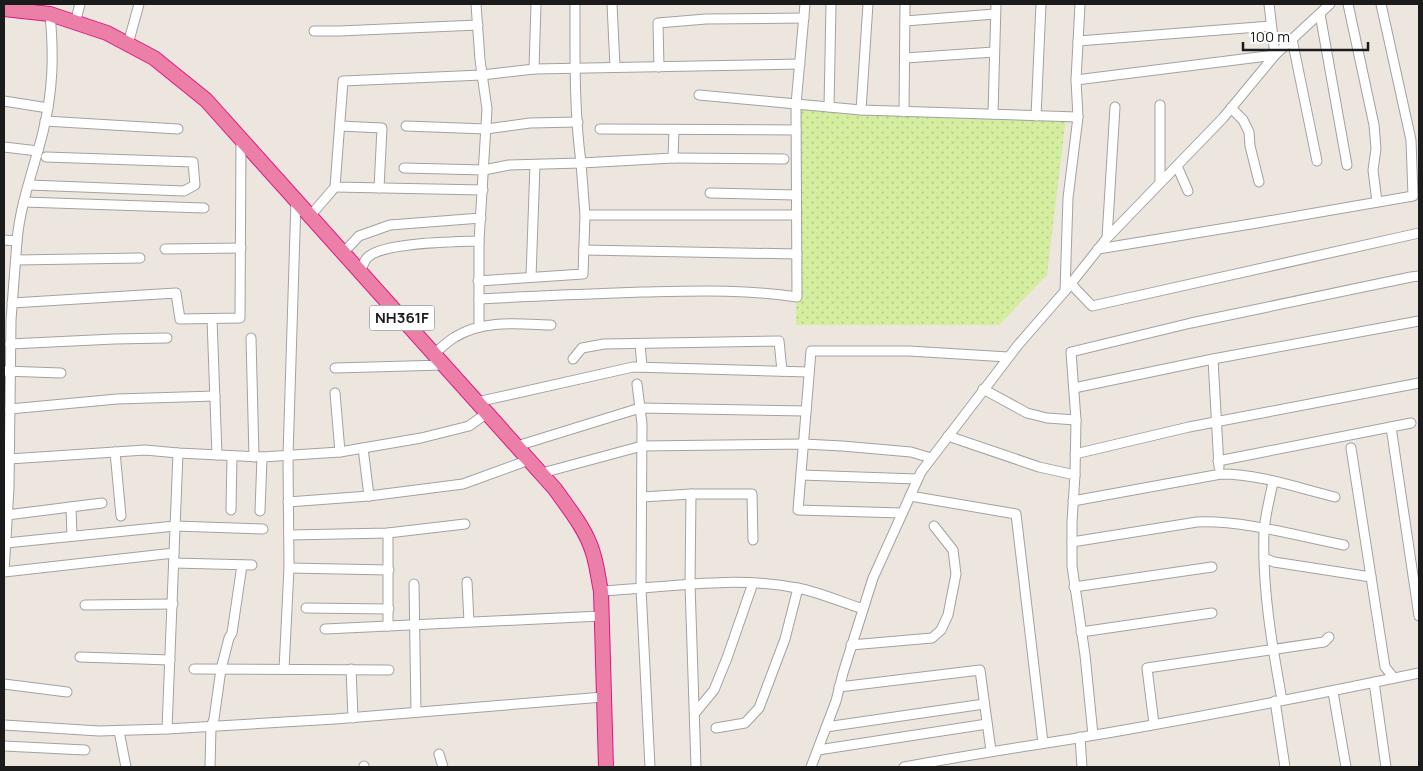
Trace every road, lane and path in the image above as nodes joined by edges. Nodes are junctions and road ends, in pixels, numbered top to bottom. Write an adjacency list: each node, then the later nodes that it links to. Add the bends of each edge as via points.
1 (80, 4): 24 (street)
2 (139, 4): 30 (street)
3 (476, 4): 25 (street)
4 (536, 4): 38 (street)
5 (576, 4): 37 (street)
6 (612, 4): 36 (street)
7 (805, 4): 22 (street)
8 (831, 4): 46 (street)
9 (868, 4): 49 (street)
10 (905, 4): 23 (street)
11 (996, 4): 20 (street)
12 (1041, 4): 52 (street)
13 (1080, 4): 29 (street)
14 (1269, 4): 26 (street)
15 (1330, 4): 21 (street)
16 (1348, 4): 87 (street, via 1374,125 1376,149 1373,170)
17 (1381, 4): 87 (street, via 1411,140 1414,196)
18 (4, 9): 19 (highway, NH361F)
19 (50, 14): 24 (highway, NH361F); 47 (street, via 53,76)
20 (996, 14): 23 (street); 31 (street)
21 (1320, 14): 28 (street); 72 (street)
22 (804, 18): 34 (street); 35 (street, via 658,23)
23 (905, 20): 33 (street)
24 (75, 23): 30 (highway, NH361F, via 108,33)
25 (478, 25): 27 (street); 39 (street)
26 (1271, 26): 29 (street); 32 (street)
27 (314, 31)
28 (1292, 39): 32 (street); 69 (street)
29 (1078, 41): 40 (street)
30 (128, 44): 63 (highway, NH361F, via 154,58 206,100)
31 (994, 52): 33 (street); 51 (street)
32 (1275, 55): 40 (street); 48 (street)
33 (905, 58): 50 (street)
34 (800, 64): 35 (street); 43 (street)
35 (659, 66): 36 (street)
36 (615, 67): 37 (street)
37 (576, 69): 38 (street); 55 (street)
38 (534, 70): 39 (street)
39 (482, 75): 56 (street, via 343,81); 59 (street)
40 (1076, 80): 53 (street)
41 (699, 95): 43 (street)
42 (4, 100): 47 (street)
43 (796, 104): 46 (street); 62 (street)
44 (1160, 105): 76 (street)
45 (1115, 106): 94 (street)
46 (830, 107): 49 (street)
47 (48, 108): 54 (street)
48 (1232, 108): 73 (street); 77 (street, via 1249,132)
49 (861, 110): 50 (street)
50 (904, 112): 51 (street)
51 (993, 114): 52 (street)
52 (1036, 116): 53 (street)
53 (1078, 117): 110 (street, via 1068,198)
54 (45, 121): 58 (street); 65 (street)
55 (578, 122): 59 (street, via 530,123); 70 (street)
56 (340, 126): 79 (street); 80 (street, via 382,128)
57 (406, 126): 59 (street)
58 (178, 129)
59 (486, 129): 75 (street)
60 (600, 130): 61 (street)
61 (674, 130): 62 (street); 67 (street)
62 (796, 130): 84 (street)
63 (241, 138): 85 (highway, NH361F); 98 (street)
64 (4, 147): 65 (street)
65 (38, 151): 78 (street)
66 (46, 157): 78 (street, via 193,162 195,185 184,191)
67 (673, 158): 68 (street); 70 (street)
68 (784, 159)
69 (1317, 161)
70 (581, 163): 71 (street); 89 (street)
71 (534, 165): 75 (street); 108 (street)
72 (1347, 165)
73 (1177, 166): 76 (street); 82 (street)
74 (404, 168): 75 (street)
75 (484, 170): 81 (street)
76 (1160, 182): 94 (street)
77 (1259, 182)
78 (29, 185): 86 (street)
79 (335, 187): 80 (street); 91 (street)
80 (379, 188): 81 (street)
81 (483, 190): 92 (street)
82 (1188, 191)
83 (710, 193): 84 (street)
84 (796, 195): 90 (street)
85 (296, 200): 91 (highway, NH361F); 161 (street)
86 (24, 202): 88 (street); 96 (street)
87 (1377, 202): 100 (street)
88 (204, 208)
89 (585, 215): 90 (street); 101 (street)
90 (796, 215): 103 (street)
91 (310, 216): 102 (highway, NH361F)
92 (480, 218): 97 (street); 102 (street, via 390,225 359,236)
93 (1419, 233): 110 (street, via 1092,306)
94 (1107, 238): 100 (street)
95 (4, 240): 96 (street)
96 (17, 241): 105 (street)
97 (479, 241): 106 (street, via 409,245 376,251 367,258); 109 (street)
98 (241, 248): 99 (street); 113 (street, via 240,318)
99 (165, 249)
100 (1098, 249): 110 (street)
101 (584, 250): 103 (street); 108 (street, via 583,274)
102 (343, 253): 106 (highway, NH361F)
103 (797, 254): 111 (street, via 797,298 763,293 680,291)
104 (140, 258): 105 (street)
105 (16, 260): 112 (street)
106 (360, 272): 122 (highway, NH361F)
107 (1419, 276): 135 (street, via 1071,352)
108 (532, 277): 109 (street)
109 (478, 281): 111 (street)
110 (1068, 288): 123 (street)
111 (478, 300): 117 (street)
112 (12, 304): 113 (street, via 176,293 180,319); 114 (street)
113 (212, 319): 138 (street)
114 (8, 320): 120 (street)
115 (1419, 321): 125 (street)
116 (551, 324): 117 (street)
117 (479, 327): 122 (street, via 455,337)
118 (168, 338): 120 (street)
119 (251, 338): 162 (street)
120 (10, 344): 129 (street)
121 (640, 344): 124 (street, via 582,348); 127 (street); 130 (street, via 779,341)
122 (434, 354): 126 (highway, NH361F)
123 (1008, 357): 131 (street, via 811,351); 136 (street)
124 (573, 359)
125 (1213, 359): 135 (street); 146 (street)
126 (444, 365): 128 (street); 139 (highway, NH361F)
127 (642, 367): 130 (street); 139 (street)
128 (334, 368)
129 (7, 371): 132 (street); 141 (street)
130 (782, 371): 131 (street)
131 (809, 372): 142 (street)
132 (61, 373)
133 (1419, 383): 146 (street)
134 (638, 384): 140 (street)
135 (1074, 388): 145 (street)
136 (984, 389): 145 (street, via 1027,413); 149 (street)
137 (336, 393): 156 (street)
138 (215, 396): 141 (street, via 117,399); 159 (street)
139 (477, 402): 143 (highway, NH361F)
140 (640, 408): 142 (street); 151 (street); 152 (street)
141 (10, 409): 144 (street)
142 (806, 411): 150 (street)
143 (487, 413): 151 (highway, NH361F); 153 (street, via 469,426)
144 (7, 420): 164 (street)
145 (1076, 420): 158 (street)
146 (1216, 423): 158 (street); 166 (street)
147 (1411, 423): 148 (street)
148 (1391, 427): 166 (street); 224 (street)
149 (948, 436): 163 (street); 170 (street, via 1039,467)
150 (804, 444): 152 (street); 163 (street, via 911,452); 169 (street)
151 (517, 446): 165 (highway, NH361F)
152 (642, 446): 167 (street); 176 (street)
153 (363, 448): 156 (street); 174 (street)
154 (1351, 448): 208 (street)
155 (115, 452): 157 (street, via 145,450); 164 (street); 186 (street)
156 (340, 452): 161 (street)
157 (178, 454): 159 (street); 188 (street)
158 (1075, 454): 170 (street)
159 (217, 455): 160 (street)
160 (232, 456): 162 (street); 182 (street)
161 (288, 456): 162 (street); 179 (street)
162 (258, 457): 183 (street)
163 (931, 458): 171 (street)
164 (9, 459): 185 (street)
165 (529, 460): 167 (highway, NH361F); 174 (street, via 463,484)
166 (1218, 461): 168 (street)
167 (542, 473): 216 (highway, NH361F, via 579,523 593,551)
168 (1221, 474): 172 (street); 178 (street)
169 (801, 475): 171 (street); 184 (street, via 798,510)
170 (1075, 475): 178 (street)
171 (917, 479): 175 (street)
172 (1273, 482): 177 (street); 191 (street)
173 (691, 494): 176 (street); 195 (street, via 752,494); 212 (street)
174 (369, 496): 179 (street)
175 (910, 496): 184 (street); 263 (street, via 1016,514)
176 (642, 497): 215 (street)
177 (1335, 497)
178 (1073, 501): 196 (street)
179 (288, 502): 193 (street)
180 (102, 504): 181 (street)
181 (70, 507): 185 (street); 194 (street)
182 (231, 510)
183 (260, 511)
184 (902, 514): 220 (street, via 872,578)
185 (8, 515): 197 (street)
186 (121, 516)
187 (465, 524): 192 (street)
188 (175, 526): 190 (street); 194 (street); 199 (street)
189 (934, 526): 231 (street, via 953,550 956,574 948,615 941,630 932,638)
190 (264, 529)
191 (1264, 529): 196 (street, via 1197,522); 198 (street); 200 (street)
192 (388, 533): 193 (street); 206 (street)
193 (289, 535): 205 (street)
194 (72, 536): 197 (street)
195 (753, 540)
196 (1072, 542): 213 (street)
197 (6, 543): 207 (street)
198 (1344, 545)
199 (174, 554): 201 (street); 207 (street)
200 (1264, 558): 208 (street); 232 (street)
201 (174, 563): 202 (street); 217 (street)
202 (242, 565): 203 (street); 236 (street, via 232,633)
203 (252, 565)
204 (1212, 567): 213 (street)
205 (289, 568): 206 (street); 237 (street)
206 (389, 570): 221 (street)
207 (4, 572)
208 (1371, 577): 241 (street, via 1385,667)
209 (466, 582): 225 (street)
210 (753, 583): 212 (street); 214 (street); 251 (street, via 714,690)
211 (414, 584): 226 (street)
212 (690, 584): 215 (street); 251 (street)
213 (1074, 587): 229 (street)
214 (798, 588): 220 (street); 258 (street, via 759,708 745,723)
215 (642, 589): 216 (street); 273 (street)
216 (601, 591): 223 (highway, NH361F)
217 (173, 604): 218 (street); 234 (street)
218 (85, 605)
219 (306, 608): 221 (street)
220 (863, 608): 231 (street)
221 (389, 609): 227 (street)
222 (1212, 613): 229 (street)
223 (601, 616): 225 (street); 247 (highway, NH361F)
224 (1419, 616)
225 (469, 622): 226 (street)
226 (416, 625): 227 (street); 250 (street)
227 (388, 626): 228 (street)
228 (325, 629)
229 (1081, 632): 261 (street)
230 (1329, 637): 232 (street, via 1324,642)
231 (851, 645): 244 (street)
232 (1273, 650): 248 (street); 254 (street, via 1147,668)
233 (80, 657): 234 (street)
234 (170, 660): 259 (street)
235 (194, 669): 236 (street)
236 (221, 669): 237 (street); 257 (street)
237 (284, 669): 238 (street)
238 (351, 670): 239 (street); 252 (street)
239 (390, 670)
240 (1419, 673): 241 (street)
241 (1394, 678): 242 (street)
242 (1374, 682): 246 (street); 280 (street)
243 (4, 684): 245 (street)
244 (839, 688): 249 (street, via 980,670); 256 (street)
245 (66, 692)
246 (1333, 692): 248 (street); 279 (street)
247 (603, 697): 250 (street); 272 (highway, NH361F)
248 (1278, 701): 254 (street); 278 (street)
249 (984, 704): 253 (street); 256 (street)
250 (416, 712): 252 (street)
251 (694, 713): 274 (street)
252 (353, 718): 257 (street)
253 (987, 724): 266 (street); 267 (street)
254 (1154, 724): 261 (street)
255 (4, 725): 260 (street)
256 (826, 726): 266 (street)
257 (211, 727): 259 (street); 270 (street)
258 (716, 728)
259 (167, 729): 260 (street)
260 (119, 731): 269 (street)
261 (1093, 735): 262 (street)
262 (1080, 737): 263 (street); 277 (street)
263 (1043, 743): 267 (street)
264 (4, 746): 265 (street)
265 (85, 750)
266 (818, 750): 275 (street)
267 (991, 751): 276 (street)
268 (439, 754): 271 (street)
269 (126, 767)
270 (210, 767)
271 (443, 767)
272 (606, 767)
273 (650, 767)
274 (696, 767)
275 (811, 767)
276 (904, 767)
277 (1082, 767)
278 (1285, 767)
279 (1346, 767)
280 (1386, 767)

